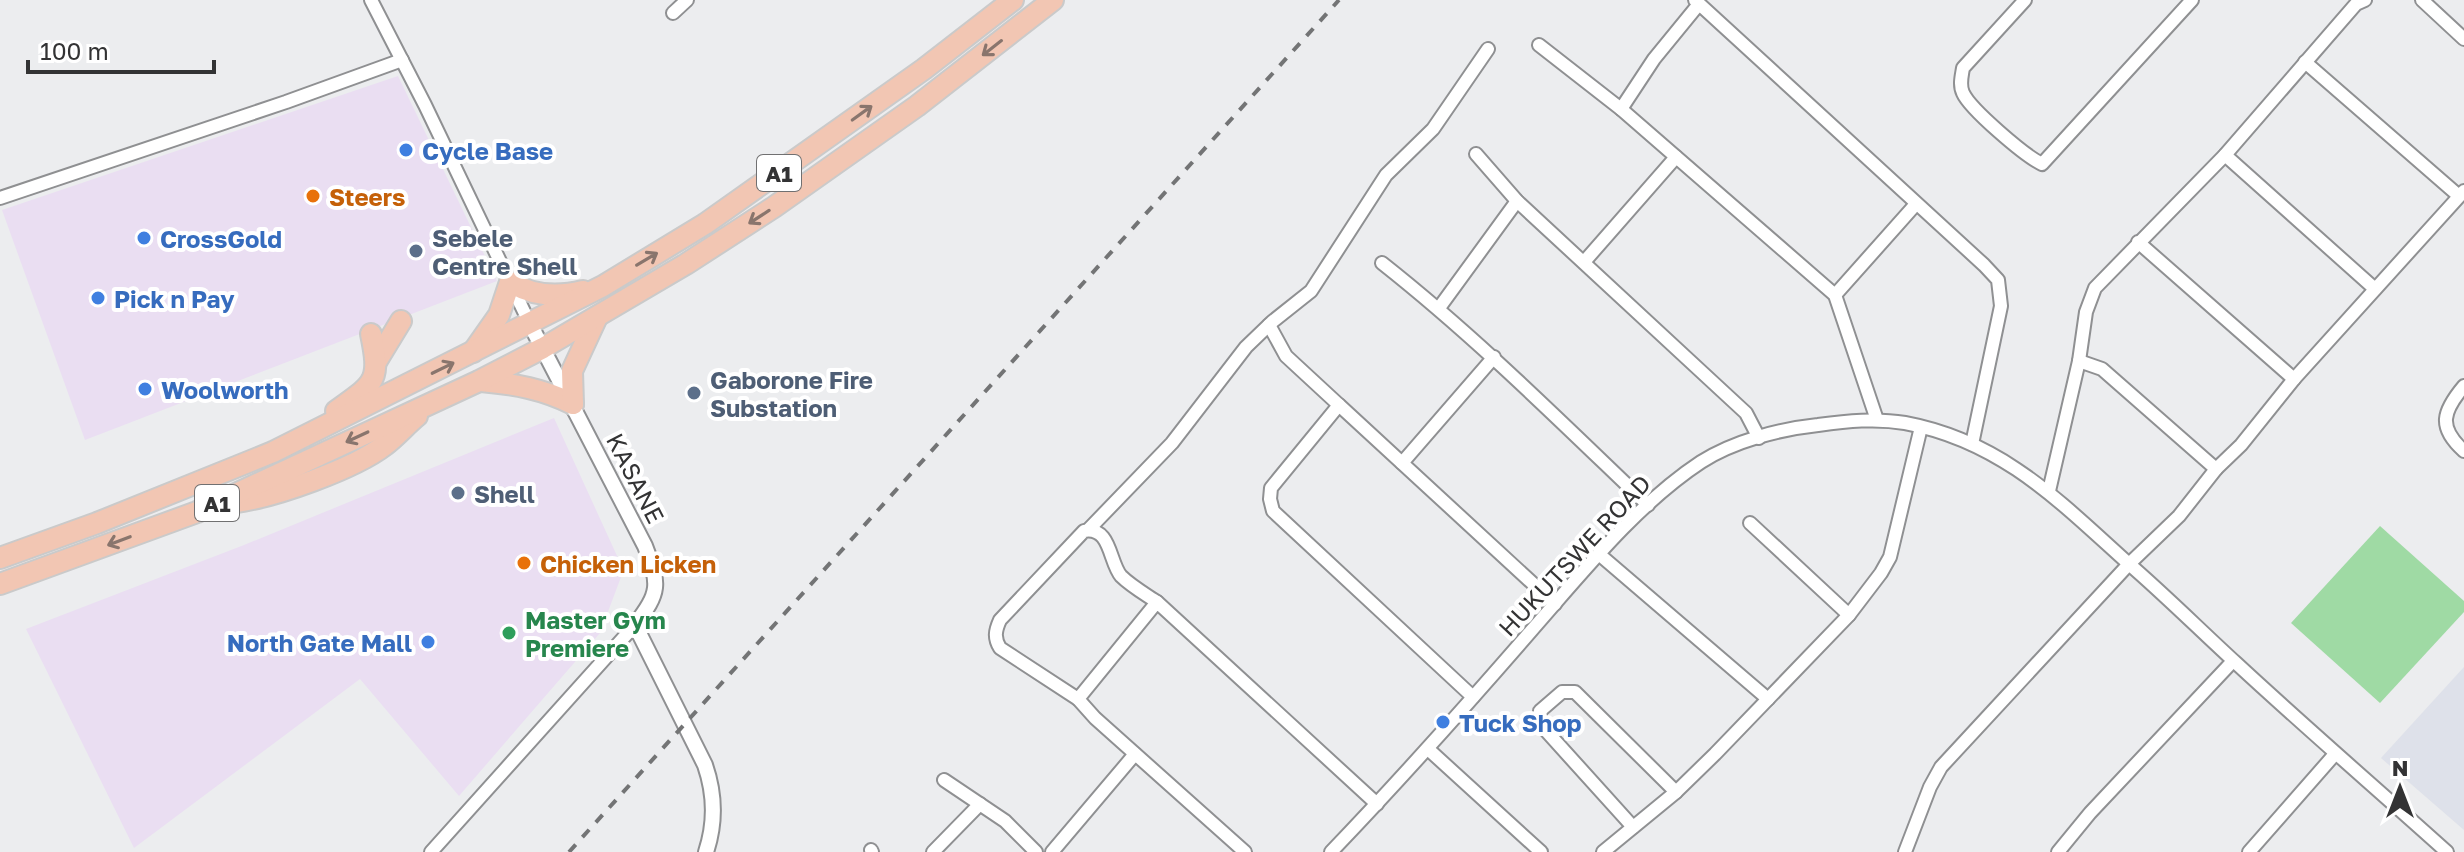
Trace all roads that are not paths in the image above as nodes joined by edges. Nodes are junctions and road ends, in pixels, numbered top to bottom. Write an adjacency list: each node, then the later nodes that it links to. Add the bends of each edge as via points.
1 (371, 0): 14 (street)
2 (687, 0): 10 (street)
3 (1013, 0): 28 (highway, A1, one-way to 3, via 766,182)
4 (1053, 0): 32 (highway, A1, one-way to 32, via 917,106 774,207)
5 (2025, 0): 6 (street, via 1963,68 1962,93 2042,164)
6 (2192, 0)
7 (2365, 0): 15 (street)
8 (2422, 0): 11 (street)
9 (1697, 2): 16 (street); 23 (street)
10 (673, 13)
11 (2464, 39)
12 (1539, 45): 16 (street)
13 (1488, 49): 35 (street, via 1433,129 1386,175 1311,291)
14 (402, 60): 21 (street); 27 (street)
15 (2305, 62): 18 (street); 20 (street)
16 (1621, 109): 19 (street)
17 (1476, 154): 22 (street)
18 (2225, 155): 24 (street); 29 (street)
19 (1676, 157): 25 (street); 30 (street)
20 (2462, 194): 29 (street)
21 (0, 198)
22 (1517, 201): 25 (street); 31 (street)
23 (1916, 204): 30 (street); 50 (street, via 1998,280 2001,306)
24 (2138, 242): 40 (street, via 2089,299); 42 (street)
25 (1584, 262): 49 (street, via 1746,413)
26 (1382, 263): 31 (street)
27 (510, 282): 28 (highway, via 543,294); 34 (street); 38 (highway, via 499,315)
28 (603, 286): 34 (highway, A1)
29 (2375, 289): 42 (street)
30 (1835, 295): 47 (street)
31 (1439, 308): 39 (street)
32 (597, 317): 37 (highway, A1); 45 (highway, via 572,371)
33 (401, 321): 41 (highway)
34 (530, 324): 37 (street, KASANE); 38 (highway, A1)
35 (1269, 325): 46 (street, via 1286,356); 58 (street, via 1172,443)
36 (371, 334): 41 (highway)
37 (543, 348): 43 (highway, A1); 45 (street, KASANE)
38 (472, 354): 52 (highway, A1, one-way to 38)
39 (1494, 357): 53 (street); 56 (street)
40 (2079, 361): 54 (street, via 2102,369); 55 (street)
41 (376, 362): 52 (highway, via 375,376 356,397)
42 (2294, 379): 54 (street)
43 (479, 381): 45 (highway, via 522,385); 62 (highway, A1, one-way to 62, via 214,504)
44 (2464, 386): 51 (street, via 2445,416 2455,443)
45 (573, 404): 66 (street, KASANE, via 652,563 652,603)
46 (1339, 405): 53 (street); 68 (street, via 1271,488 1273,511)
47 (1877, 420): 48 (street, HUKUTSWE ROAD); 49 (street, HUKUTSWE ROAD, via 1811,425)
48 (1921, 427): 50 (street, HUKUTSWE ROAD); 65 (street, via 1890,557)
49 (1759, 438): 56 (street, HUKUTSWE ROAD, via 1704,460)
50 (1972, 444): 55 (street, HUKUTSWE ROAD)
51 (2464, 451)
52 (273, 452): 60 (highway, A1)
53 (1402, 463): 64 (street)
54 (2216, 469): 61 (street, via 2179,516)
55 (2049, 491): 61 (street, HUKUTSWE ROAD)
56 (1648, 505): 59 (street, HUKUTSWE ROAD)
57 (1750, 523): 65 (street)
58 (1089, 529): 63 (street, via 1106,541 1118,573); 69 (street, via 995,630 1000,648)
59 (1600, 555): 64 (street, HUKUTSWE ROAD); 70 (street)
60 (0, 558)
61 (2129, 564): 67 (street, HUKUTSWE ROAD); 89 (street, via 1941,767)
62 (0, 584)
63 (1157, 602): 69 (street); 77 (street)
64 (1555, 604): 68 (street, HUKUTSWE ROAD)
65 (1849, 615): 70 (street)
66 (635, 625): 81 (street); 82 (street, via 711,781 714,816)
67 (2233, 661): 73 (street, HUKUTSWE ROAD); 90 (street)
68 (1473, 697): 71 (street, HUKUTSWE ROAD)
69 (1078, 699): 72 (street)
70 (1768, 699): 75 (street)
71 (1428, 749): 77 (street, HUKUTSWE ROAD); 79 (street)
72 (1135, 754): 85 (street); 86 (street)
73 (2335, 754): 80 (street, HUKUTSWE ROAD); 91 (street)
74 (944, 780): 76 (street)
75 (1676, 792): 78 (street); 78 (street, via 1575,692 1562,692 1540,711 1540,724)
76 (980, 804): 83 (street); 84 (street)
77 (1377, 804): 87 (street, HUKUTSWE ROAD)
78 (1633, 827): 88 (street)
79 (1534, 850)
80 (2442, 850)
81 (431, 852)
82 (706, 852)
83 (933, 852)
84 (1036, 852)
85 (1052, 852)
86 (1245, 852)
87 (1331, 852)
88 (1603, 852)
89 (1905, 852)
90 (2058, 852)
91 (2249, 852)

